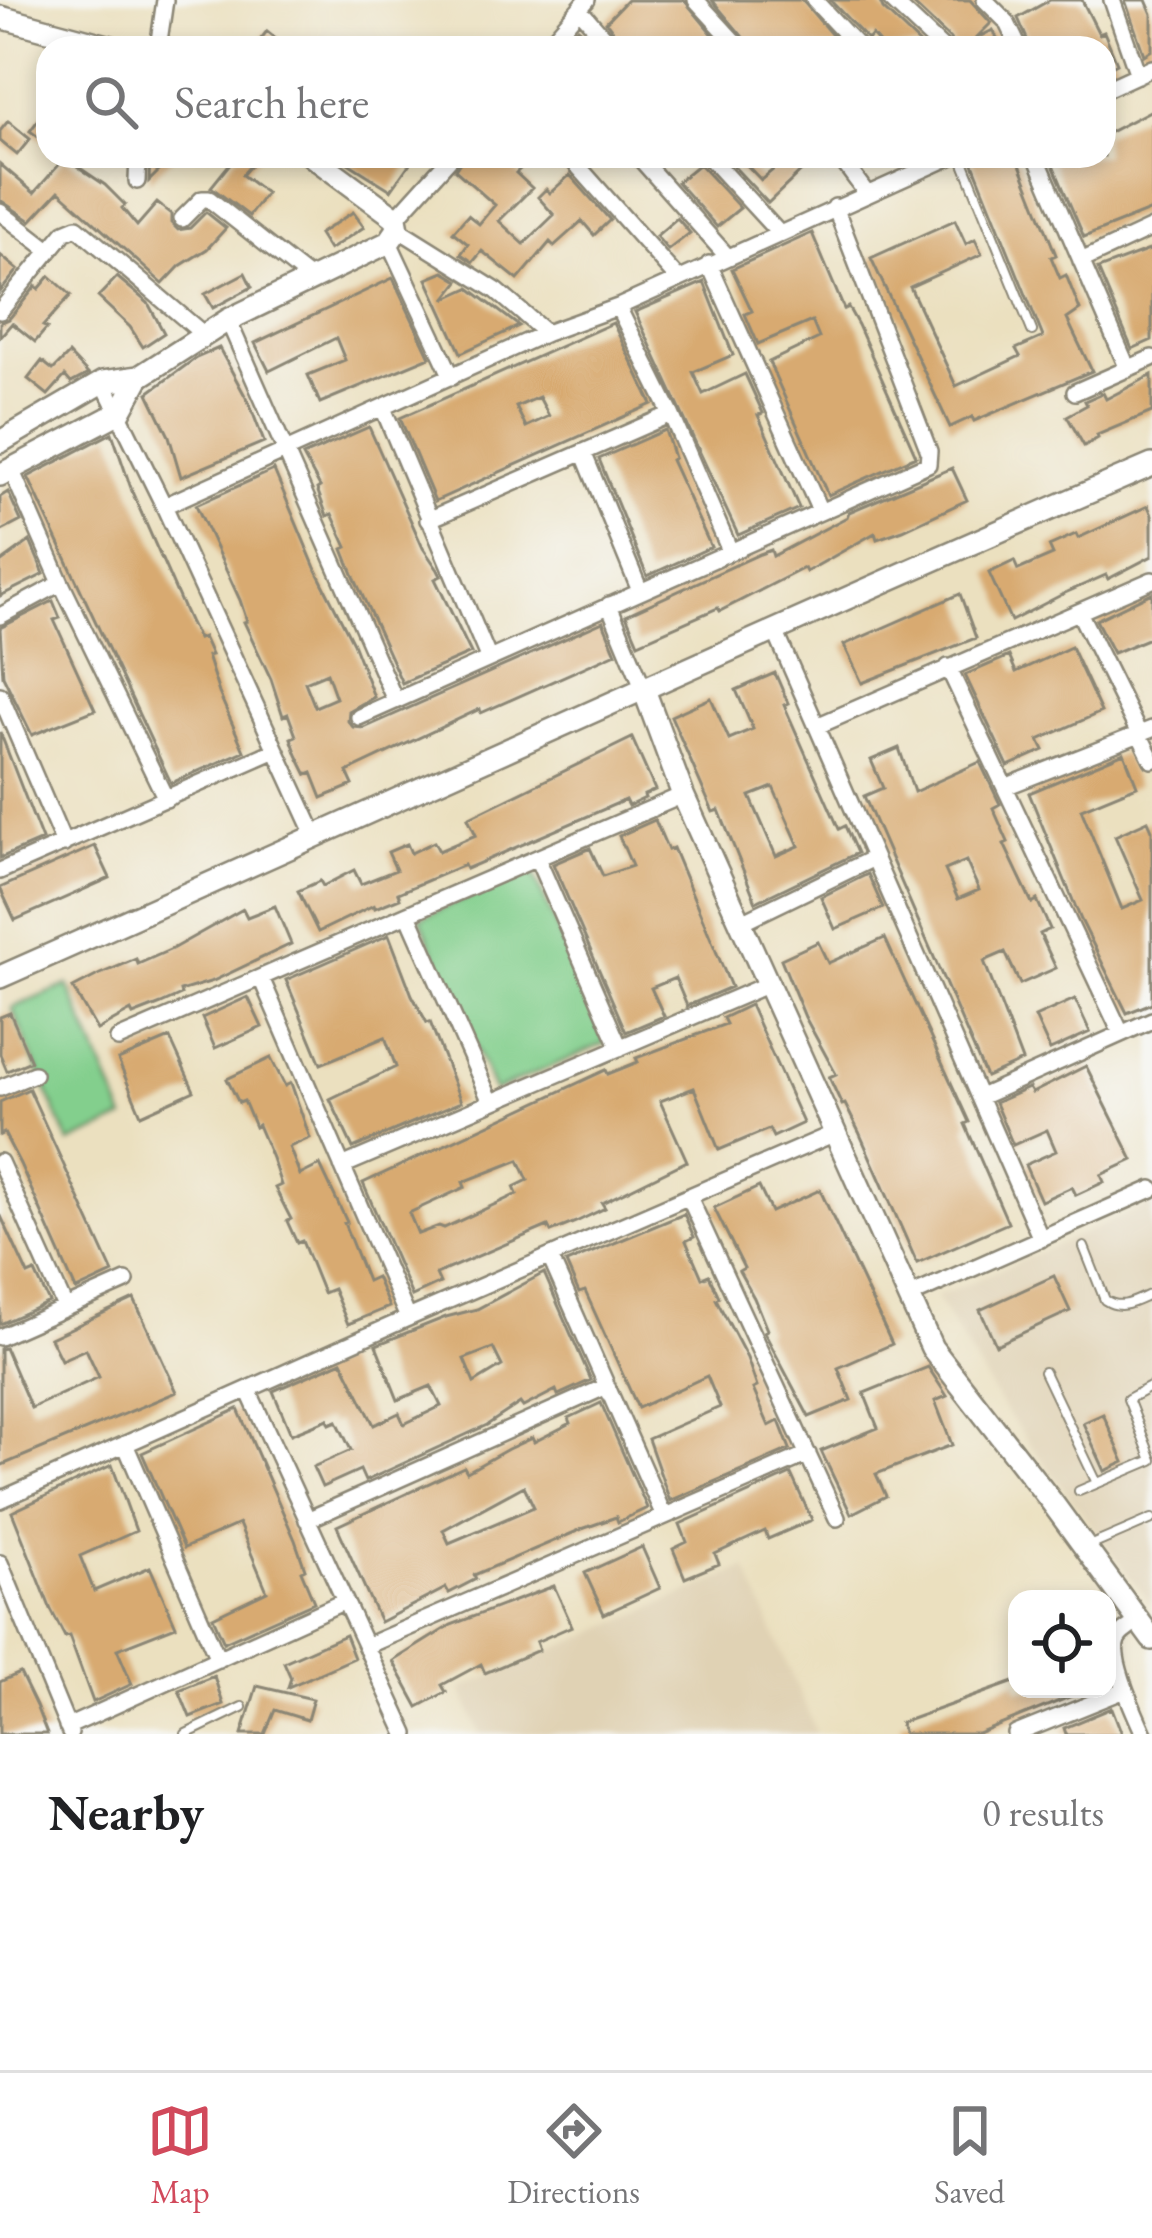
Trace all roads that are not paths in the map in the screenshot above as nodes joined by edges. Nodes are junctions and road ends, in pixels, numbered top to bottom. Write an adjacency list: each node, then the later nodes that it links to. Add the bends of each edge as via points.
1 (165, 0): 10 (street)
2 (696, 0): 13 (street)
3 (814, 0): 14 (street)
4 (891, 0): 15 (street)
5 (985, 0): 16 (street)
6 (1112, 0): 17 (street)
7 (583, 5): 11 (street); 12 (street)
8 (0, 17): 9 (street)
9 (70, 36)
10 (160, 36)
11 (556, 36)
12 (605, 36)
13 (729, 36)
14 (848, 36)
15 (929, 36)
16 (1013, 36)
17 (1145, 71): 18 (street)
18 (1116, 84)
19 (137, 168): 29 (street)
20 (325, 168): 35 (street)
21 (443, 168): 35 (street)
22 (580, 168): 41 (street)
23 (649, 168): 38 (street)
24 (719, 168): 36 (street)
25 (853, 168): 30 (street)
26 (928, 168): 30 (street)
27 (962, 168): 46 (lane)
28 (1041, 168): 39 (street)
29 (136, 182)
30 (866, 194): 31 (street)
31 (835, 207): 36 (street); 64 (street, via 931,458 922,470)
32 (0, 212): 37 (street)
33 (182, 219): 42 (street, via 209,199)
34 (1152, 228): 39 (street)
35 (394, 230): 42 (street); 47 (street, via 497,291); 52 (street)
36 (778, 232): 38 (street)
37 (49, 250): 44 (street); 48 (street, via 70,228 83,228)
38 (726, 255): 40 (street)
39 (1081, 260): 50 (street)
40 (709, 264): 41 (street); 64 (street)
41 (676, 278): 43 (street)
42 (310, 279): 45 (street)
43 (618, 307): 47 (street); 57 (street)
44 (0, 311)
45 (228, 320): 48 (street); 59 (street)
46 (1032, 331)
47 (546, 333): 52 (street)
48 (203, 334): 51 (street)
49 (1152, 358): 50 (street)
50 (1128, 369): 54 (street)
51 (139, 376): 53 (street); 56 (street)
52 (452, 377): 55 (street)
53 (103, 382): 56 (street); 58 (street)
54 (1075, 392)
55 (383, 408): 59 (street); 65 (street)
56 (120, 412): 62 (street); 63 (street)
57 (671, 414): 60 (street); 66 (street)
58 (0, 442)
59 (285, 450): 63 (street); 78 (street)
60 (583, 452): 65 (street); 69 (street)
61 (1152, 465): 73 (street)
62 (5, 472): 68 (street)
63 (164, 506): 82 (street)
64 (820, 511): 66 (street)
65 (428, 520): 74 (street)
66 (730, 551): 69 (street)
67 (1152, 580): 71 (street)
68 (61, 583): 72 (street); 86 (street)
69 (640, 591): 70 (street)
70 (609, 605): 74 (street); 76 (street)
71 (1079, 612): 75 (street); 81 (street)
72 (0, 616)
73 (776, 633): 76 (street); 80 (street)
74 (488, 657): 78 (street)
75 (948, 667): 80 (street); 84 (street)
76 (643, 687): 85 (street); 87 (street)
77 (0, 695): 88 (street)
78 (394, 698): 79 (street)
79 (359, 717)
80 (817, 726): 90 (street)
81 (1146, 732): 83 (street); 84 (street)
82 (276, 750): 86 (street); 87 (street)
83 (1152, 760)
84 (1005, 787): 98 (street)
85 (683, 795): 89 (street); 93 (street)
86 (166, 799): 88 (street)
87 (316, 837): 94 (street)
88 (64, 844): 91 (street)
89 (537, 858): 92 (street); 100 (street)
90 (874, 858): 93 (street); 103 (street)
91 (0, 872)
92 (408, 914): 95 (street); 104 (street)
93 (742, 922): 96 (street)
94 (0, 977)
95 (260, 977): 99 (street); 107 (street)
96 (771, 983): 100 (street); 105 (street)
97 (1152, 1020): 98 (street)
98 (1121, 1034): 103 (street)
99 (118, 1039)
100 (620, 1048): 104 (street)
101 (34, 1074): 102 (street)
102 (0, 1088)
103 (980, 1097): 110 (street)
104 (491, 1102): 107 (street)
105 (835, 1133): 109 (street); 115 (street)
106 (0, 1162): 116 (street)
107 (342, 1166): 117 (street)
108 (1152, 1189): 110 (street)
109 (689, 1197): 112 (street); 124 (street)
110 (1042, 1239): 115 (street)
111 (1084, 1247): 114 (lane, via 1110,1304)
112 (550, 1257): 117 (street); 120 (street)
113 (126, 1281): 116 (street)
114 (1152, 1294)
115 (910, 1296): 133 (street, via 943,1366)
116 (65, 1307): 118 (street)
117 (408, 1318): 122 (street)
118 (0, 1337)
119 (1044, 1372): 126 (lane)
120 (607, 1386): 129 (street); 131 (street)
121 (1152, 1386): 125 (lane, via 1128,1399)
122 (248, 1390): 123 (street); 131 (street)
123 (125, 1444): 128 (street); 139 (street)
124 (808, 1454): 129 (street); 130 (street)
125 (1152, 1460): 126 (lane)
126 (1097, 1484): 127 (lane)
127 (1079, 1491)
128 (0, 1500)
129 (664, 1516): 138 (street)
130 (837, 1518)
131 (308, 1520): 136 (street)
132 (1152, 1520): 133 (lane)
133 (1084, 1548): 137 (street)
134 (0, 1563): 135 (street)
135 (4, 1587): 142 (street)
136 (345, 1601): 138 (street); 139 (street)
137 (1146, 1630): 140 (street, via 1116,1640)
138 (366, 1646): 145 (street)
139 (218, 1659): 142 (street)
140 (1125, 1690): 143 (street); 146 (street)
141 (242, 1707): 144 (lane)
142 (69, 1730)
143 (1020, 1733)
144 (186, 1734)
145 (406, 1734)
146 (1144, 1734)

